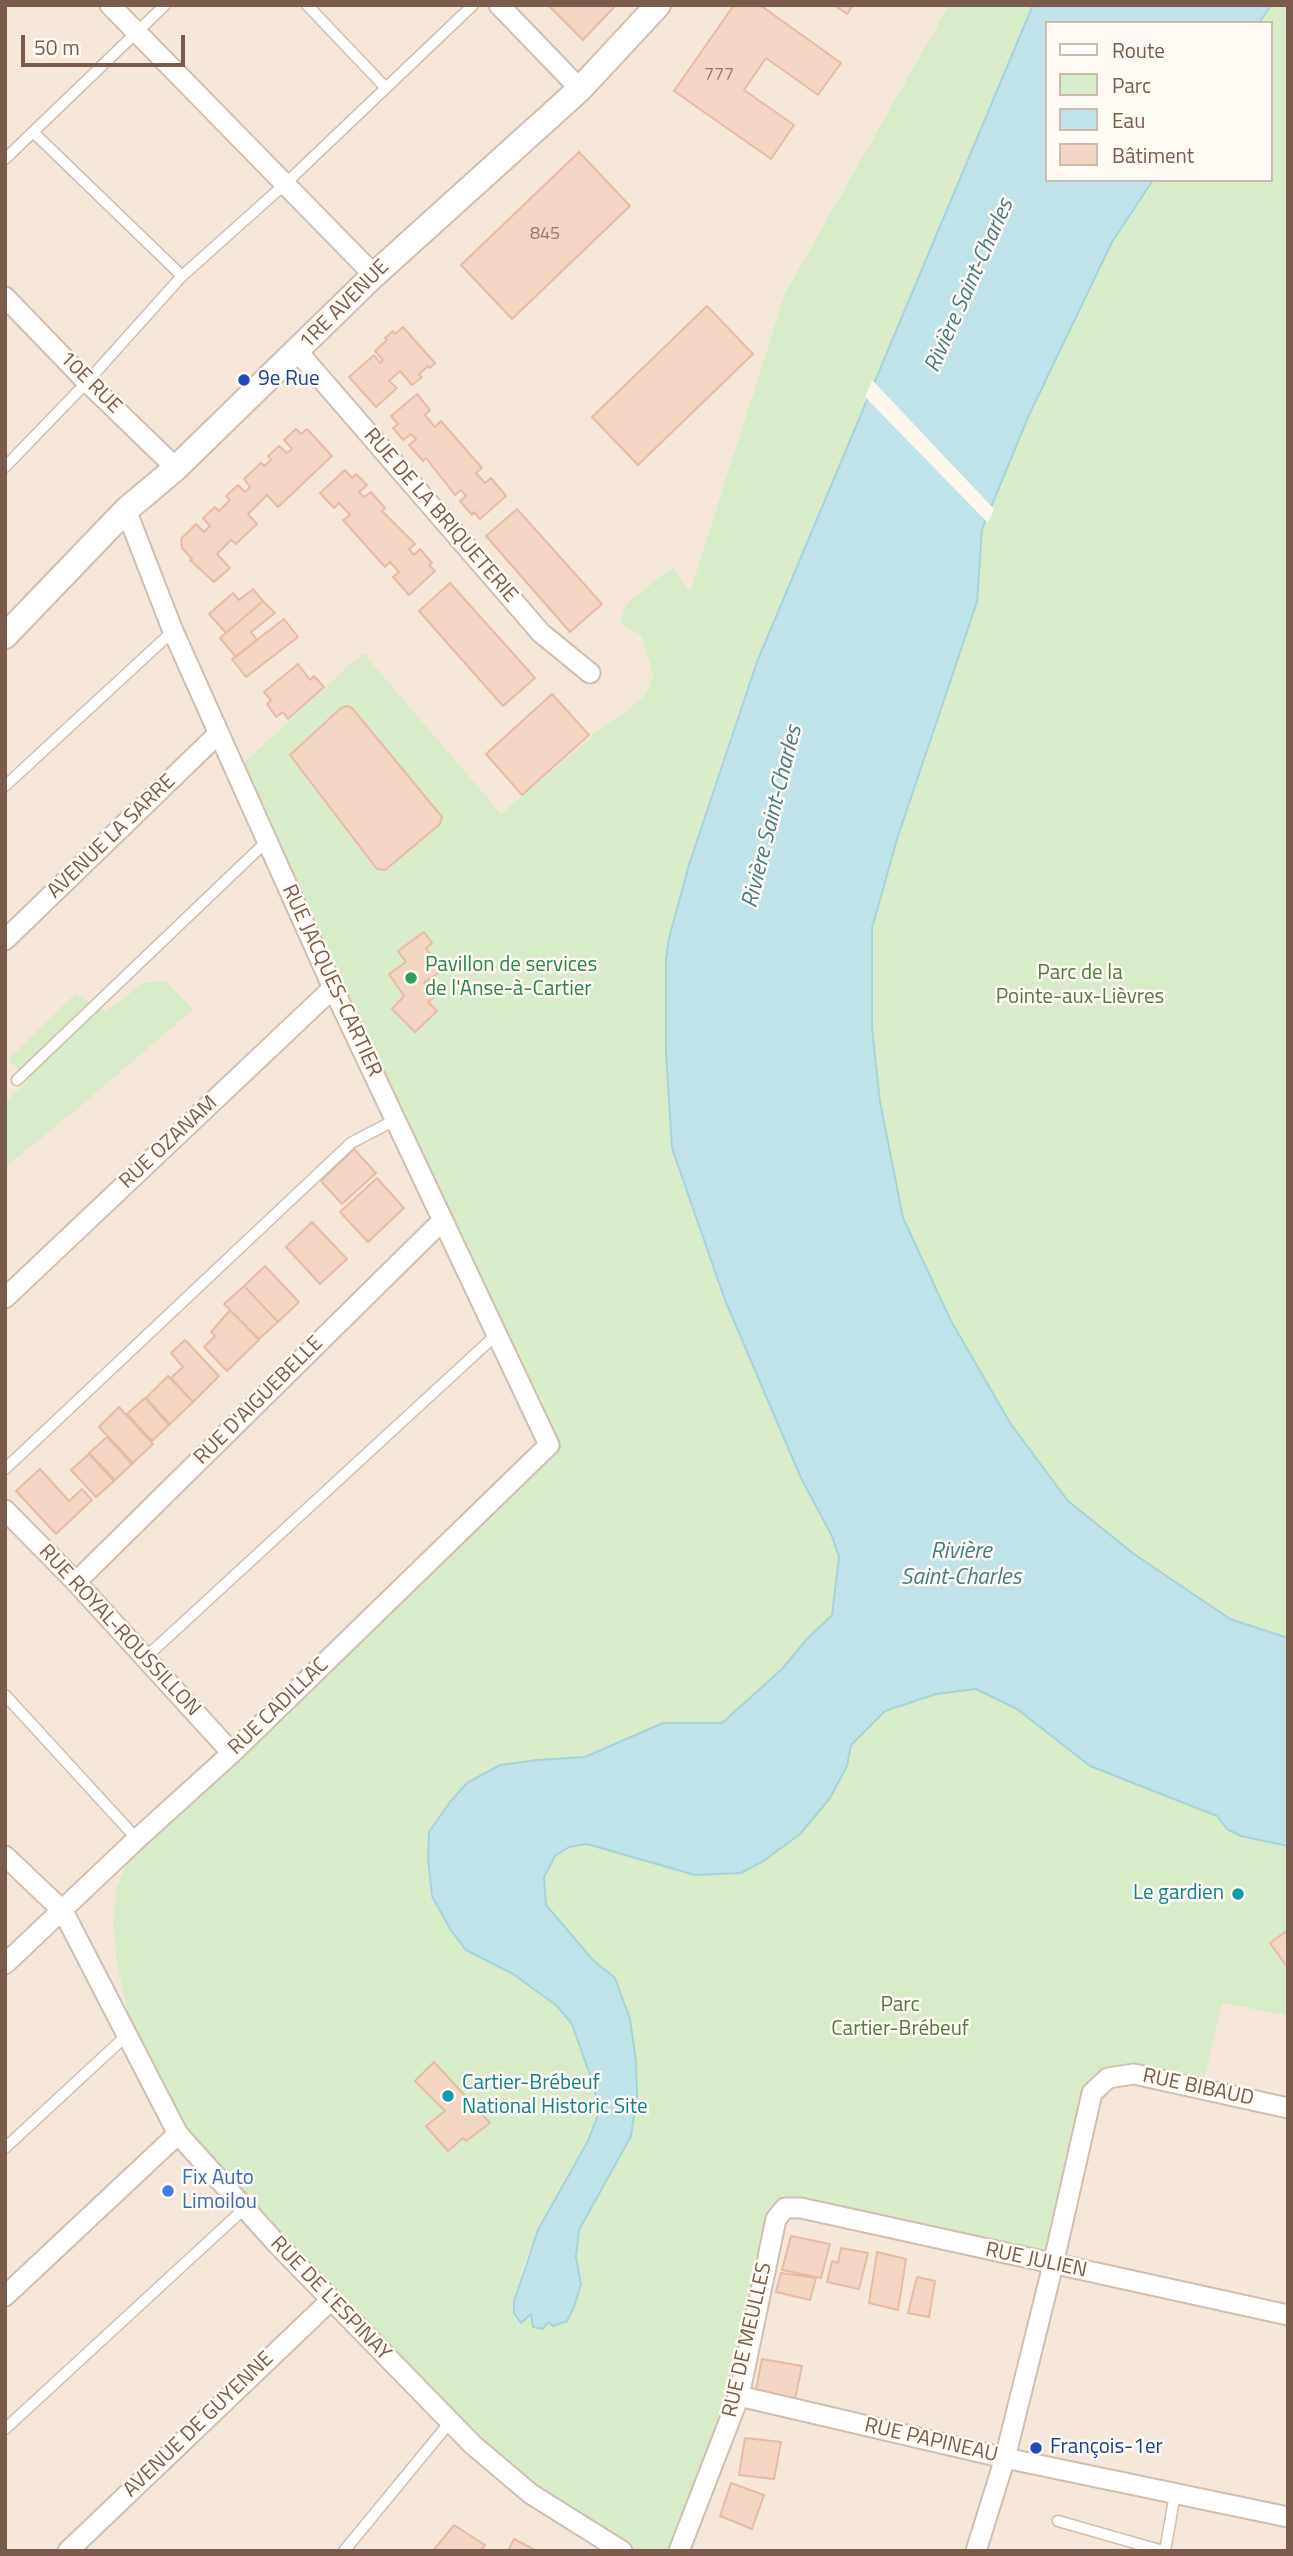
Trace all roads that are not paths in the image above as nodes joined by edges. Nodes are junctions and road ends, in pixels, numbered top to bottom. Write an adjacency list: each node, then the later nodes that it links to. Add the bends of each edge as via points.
1 (110, 5): 7 (street)
2 (165, 5): 7 (lane)
3 (307, 5): 8 (lane)
4 (472, 5): 8 (lane)
5 (499, 5): 9 (street)
6 (658, 5): 9 (street, 1RE AVENUE)
7 (136, 33): 10 (lane); 12 (street)
8 (386, 88): 12 (lane)
9 (580, 89): 13 (street, 1RE AVENUE)
10 (33, 132): 11 (lane); 14 (lane)
11 (5, 159)
12 (285, 184): 13 (street); 14 (lane)
13 (374, 275): 16 (street, 1RE AVENUE)
14 (182, 276): 17 (lane)
15 (5, 297): 17 (street, 10E RUE)
16 (298, 352): 19 (street, 1RE AVENUE); 23 (street, RUE DE LA BRIQUETERIE, via 541,633)
17 (87, 382): 18 (lane); 19 (street, 10E RUE)
18 (5, 467)
19 (176, 468): 20 (street, 1RE AVENUE)
20 (126, 510): 21 (street, RUE JACQUES-CARTIER); 22 (street, 1RE AVENUE)
21 (173, 631): 24 (street, RUE JACQUES-CARTIER); 25 (lane)
22 (5, 636)
23 (590, 673)
24 (218, 734): 26 (street, RUE JACQUES-CARTIER); 27 (street, AVENUE LA SARRE)
25 (5, 786)
26 (267, 841): 28 (street, RUE JACQUES-CARTIER); 29 (lane)
27 (5, 940)
28 (333, 988): 30 (street, RUE JACQUES-CARTIER); 32 (street, RUE OZANAM)
29 (17, 1080)
30 (396, 1120): 31 (street, RUE JACQUES-CARTIER); 35 (lane, via 351,1143)
31 (443, 1220): 33 (street, RUE JACQUES-CARTIER); 37 (street, RUE D'AIGUEBELLE)
32 (5, 1298)
33 (497, 1334): 34 (street, RUE JACQUES-CARTIER); 38 (lane)
34 (549, 1445): 40 (street, RUE CADILLAC)
35 (5, 1469)
36 (5, 1510): 37 (street, RUE ROYAL-ROUSSILLON)
37 (76, 1582): 38 (street, RUE ROYAL-ROUSSILLON)
38 (145, 1658): 40 (street, RUE ROYAL-ROUSSILLON)
39 (5, 1695): 41 (lane)
40 (232, 1753): 41 (street, RUE CADILLAC)
41 (137, 1839): 43 (street, RUE CADILLAC)
42 (5, 1856): 43 (street, RUE DE L'ESPINAY)
43 (63, 1911): 44 (street, RUE CADILLAC); 45 (street, RUE DE L'ESPINAY)
44 (5, 1964)
45 (127, 2035): 47 (street, RUE DE L'ESPINAY); 48 (lane)
46 (1288, 2108): 51 (street, RUE BIBAUD, via 1134,2074 1108,2078 1092,2093)
47 (178, 2134): 49 (street, RUE DE L'ESPINAY); 52 (street)
48 (5, 2148)
49 (244, 2208): 53 (street, RUE DE L'ESPINAY); 57 (lane)
50 (785, 2208): 51 (street, RUE JULIEN, via 802,2208); 55 (street, RUE DE MEULLES, via 776,2219)
51 (1053, 2265): 54 (street, RUE JULIEN); 58 (street)
52 (5, 2296)
53 (331, 2300): 56 (street, RUE DE L'ESPINAY); 62 (street, AVENUE DE GUYENNE)
54 (1288, 2315)
55 (739, 2396): 58 (street, RUE PAPINEAU); 65 (street, RUE DE MEULLES)
56 (450, 2423): 63 (lane); 64 (street, RUE DE L'ESPINAY, via 531,2494)
57 (5, 2429)
58 (1005, 2458): 59 (street, RUE PAPINEAU); 66 (street)
59 (1175, 2494): 60 (street, RUE PAPINEAU); 67 (lane)
60 (1288, 2517)
61 (1058, 2521): 67 (lane)
62 (68, 2551)
63 (344, 2551)
64 (622, 2551)
65 (679, 2551)
66 (976, 2551)
67 (1164, 2551)

